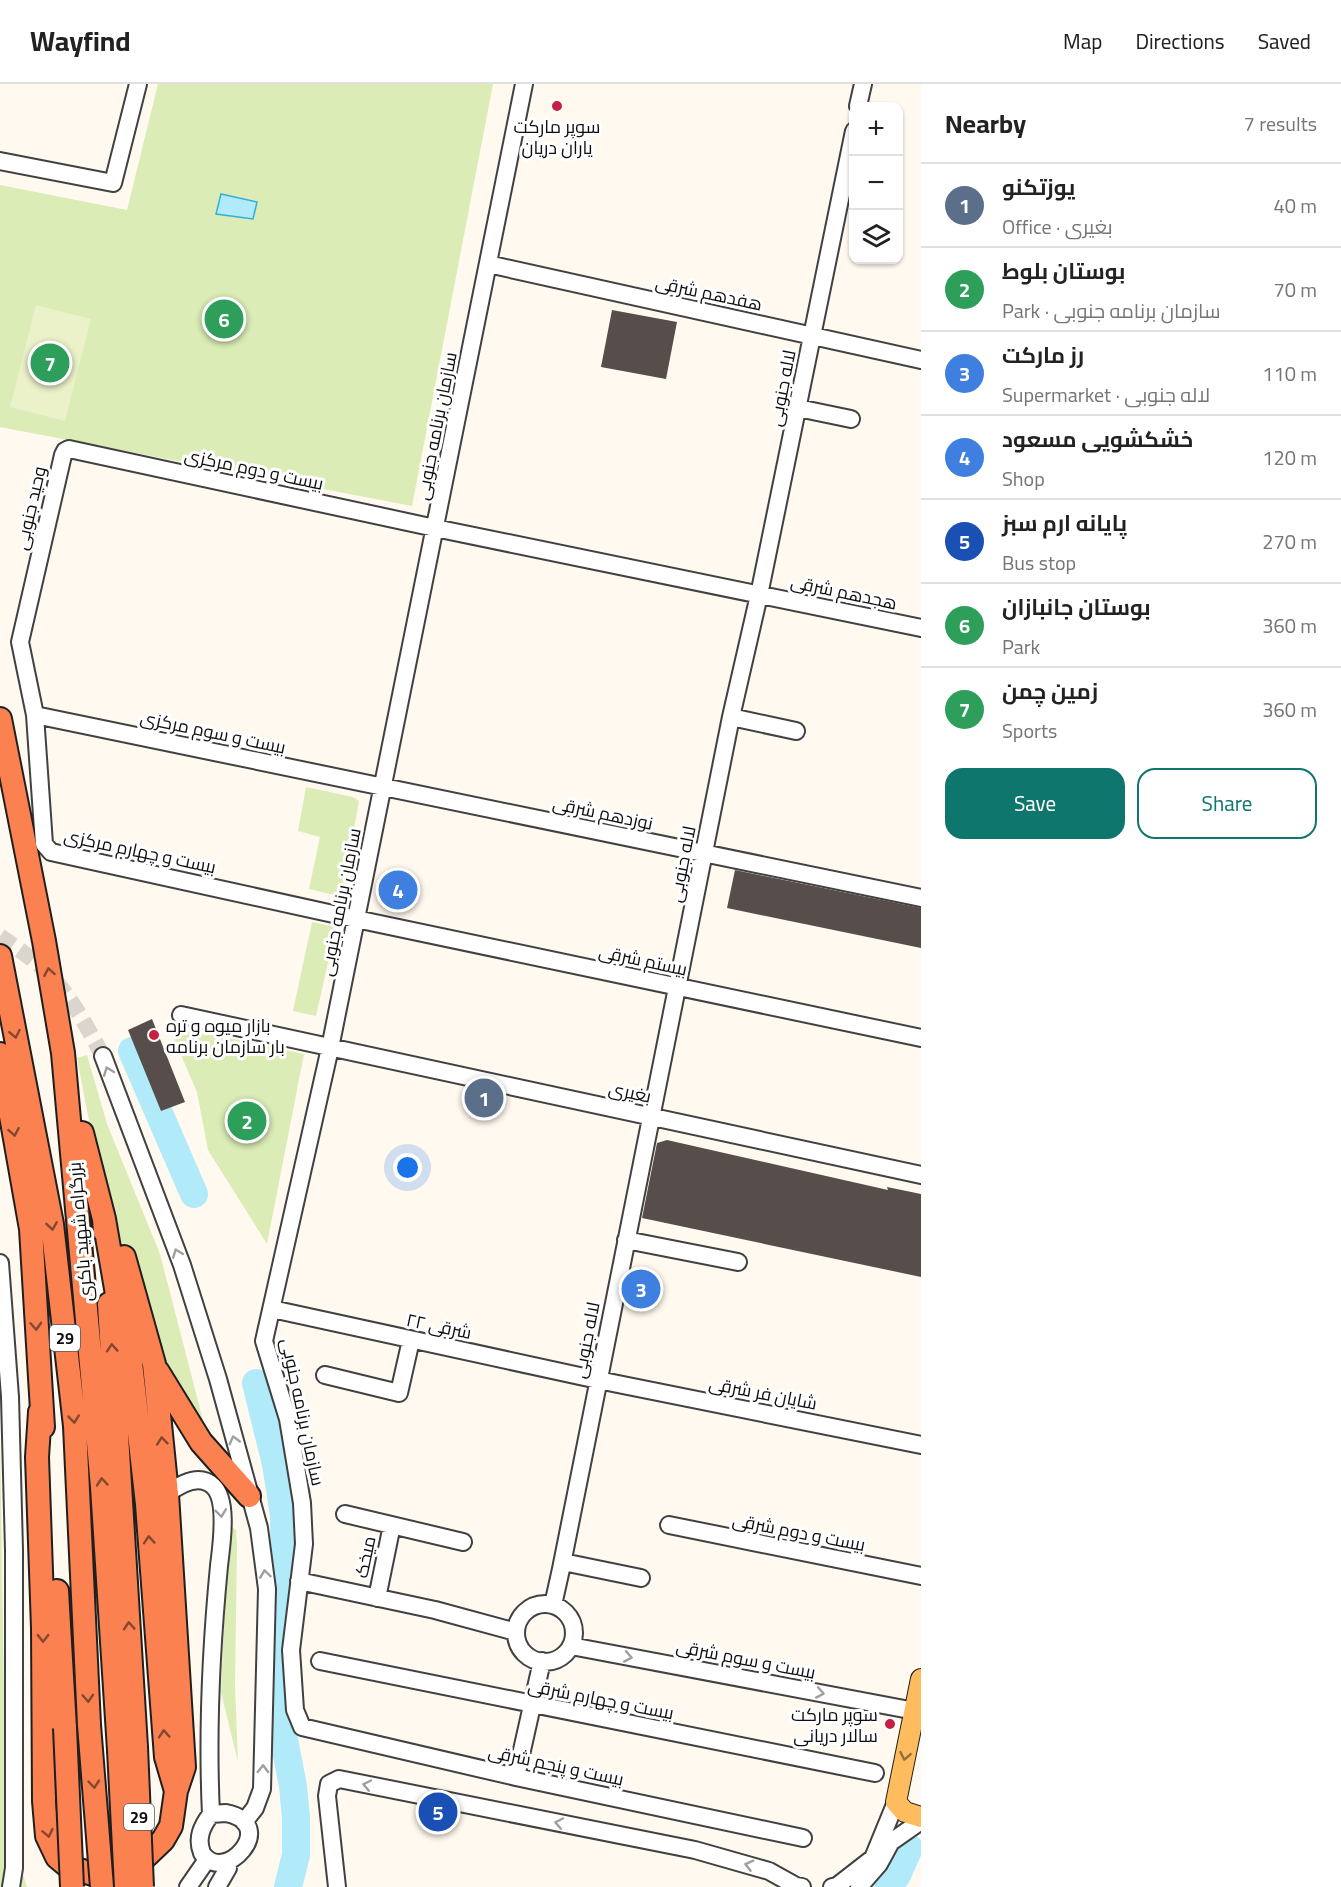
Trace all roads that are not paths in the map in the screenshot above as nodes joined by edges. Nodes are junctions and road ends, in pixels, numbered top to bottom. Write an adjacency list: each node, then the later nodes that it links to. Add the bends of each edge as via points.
1 (138, 84): 6 (street, via 113,183)
2 (524, 84): 7 (street, سازمان برنامه جنوبی)
3 (863, 84): 4 (street)
4 (859, 102)
5 (849, 155): 8 (street, لاله جنوبی)
6 (0, 161)
7 (488, 264): 8 (street, هفدهم شرقی); 13 (street, سازمان برنامه جنوبی)
8 (812, 336): 9 (street, هفدهم شرقی); 10 (street, لاله جنوبی)
9 (921, 360)
10 (798, 408): 11 (street); 14 (street, لاله جنوبی)
11 (851, 419)
12 (65, 451): 13 (street, بیست و دوم مرکزی); 16 (street, وحید جنوبی, via 20,642)
13 (435, 528): 14 (street, بیست و دوم مرکزی); 20 (street, سازمان برنامه جنوبی)
14 (759, 595): 15 (street, هجدهم شرقی); 17 (street, لاله جنوبی)
15 (921, 628)
16 (35, 715): 20 (street, بیست و سوم مرکزی); 23 (street, بیست و چهارم مرکزی, via 44,844 51,852)
17 (731, 717): 19 (street); 21 (street, لاله جنوبی)
18 (0, 719): 31 (highway, بزرگراه شهید باکری / 29, one-way to 18)
19 (796, 731)
20 (383, 787): 21 (street, نوزدهم شرقی); 23 (street, سازمان برنامه جنوبی)
21 (704, 853): 22 (street, نوزدهم شرقی); 25 (street, لاله جنوبی)
22 (921, 898)
23 (356, 919): 25 (street, بیستم شرقی); 28 (street, سازمان برنامه جنوبی)
24 (0, 956): 78 (highway, 29, one-way to 78, bridge, via 52,1224 75,1426 89,1725)
25 (677, 987): 27 (street, بیستم شرقی); 32 (street, لاله جنوبی)
26 (181, 1015): 28 (street, بغیری)
27 (921, 1038)
28 (330, 1048): 32 (street, بغیری); 38 (street, سازمان برنامه جنوبی)
29 (0, 1054): 43 (highway, 29, one-way to 43, via 31,1229)
30 (103, 1056): 46 (street, one-way to 30, via 182,1265)
31 (65, 1071): 34 (highway, 29); 65 (highway, بزرگراه شهید باکری / 29, one-way to 31)
32 (651, 1117): 33 (street, بغیری); 35 (street, لاله جنوبی)
33 (921, 1175)
34 (104, 1219): 40 (highway, via 122,1251); 65 (highway, 29, one-way to 34); 68 (highway, one-way to 34, via 166,1757 147,1504 128,1336)
35 (626, 1240): 36 (street); 42 (street, لاله جنوبی)
36 (738, 1262)
37 (0, 1263): 76 (street, via 10,1397 14,1550)
38 (272, 1309): 39 (street, ۲۲ شرقی); 54 (street, سازمان برنامه جنوبی, via 264,1341 288,1419 302,1503 304,1544)
39 (411, 1340): 41 (street, via 399,1393); 42 (street, ۲۲ شرقی)
40 (154, 1364): 45 (highway, one-way to 40); 46 (highway, via 191,1428)
41 (326, 1375)
42 (598, 1380): 44 (street, شایان فر شرقی); 51 (street, لاله جنوبی)
43 (40, 1412): 68 (highway, one-way to 68, via 37,1457 47,1836 57,1857 69,1867 96,1875 123,1871 142,1860 162,1840 171,1826); 77 (highway, 29, bridge, via 49,1474)
44 (921, 1445)
45 (167, 1494): 68 (highway, via 183,1767); 70 (street, one-way to 70, via 183,1483 199,1480 213,1486 219,1497 223,1525 210,1688)
46 (249, 1496): 72 (street, one-way to 46, via 262,1789 267,1589 259,1528)
47 (345, 1514): 48 (street, میخک)
48 (392, 1525): 50 (street, میخک); 55 (street, میخک)
49 (669, 1525): 52 (street, بیست و دوم شرقی)
50 (463, 1542)
51 (563, 1562): 53 (street); 56 (street, لاله جنوبی)
52 (921, 1576)
53 (641, 1578)
54 (299, 1581): 55 (street); 64 (street, سازمان برنامه جنوبی, via 291,1650 295,1710)
55 (377, 1598): 57 (street)
56 (552, 1605): 57 (street, via 528,1610); 58 (street, via 572,1621)
57 (516, 1632): 60 (street, via 526,1655)
58 (571, 1646): 60 (street, via 559,1658); 63 (street, بیست و سوم شرقی, one-way to 63)
59 (320, 1661): 62 (street, بیست و چهارم شرقی)
60 (542, 1661): 62 (street)
61 (921, 1679): 63 (main road)
62 (532, 1705): 66 (street, بیست و چهارم شرقی); 67 (street)
63 (915, 1711): 69 (main road, one-way to 69)
64 (302, 1727): 67 (street, بیست و پنجم شرقی)
65 (128, 1749): 79 (highway, 29, bridge); 80 (highway, 29, bridge)
66 (875, 1773)
67 (516, 1777): 73 (street, بیست و پنجم شرقی)
68 (176, 1791)
69 (896, 1802): 71 (main road, via 905,1812); 85 (street, via 873,1858)
70 (212, 1814): 72 (street, via 235,1815); 74 (street, via 200,1836)
71 (921, 1819): 86 (street, via 891,1842)
72 (244, 1822): 75 (street, via 247,1849)
73 (803, 1838)
74 (206, 1861): 75 (street); 81 (street)
75 (228, 1868): 82 (street)
76 (11, 1887)
77 (72, 1887)
78 (102, 1887)
79 (126, 1887)
80 (142, 1887)
81 (188, 1887)
82 (217, 1887)
83 (337, 1887): 84 (street, one-way to 83, via 769,1871 695,1850 339,1779 329,1784 327,1796)
84 (802, 1887)
85 (832, 1887)
86 (859, 1887)

